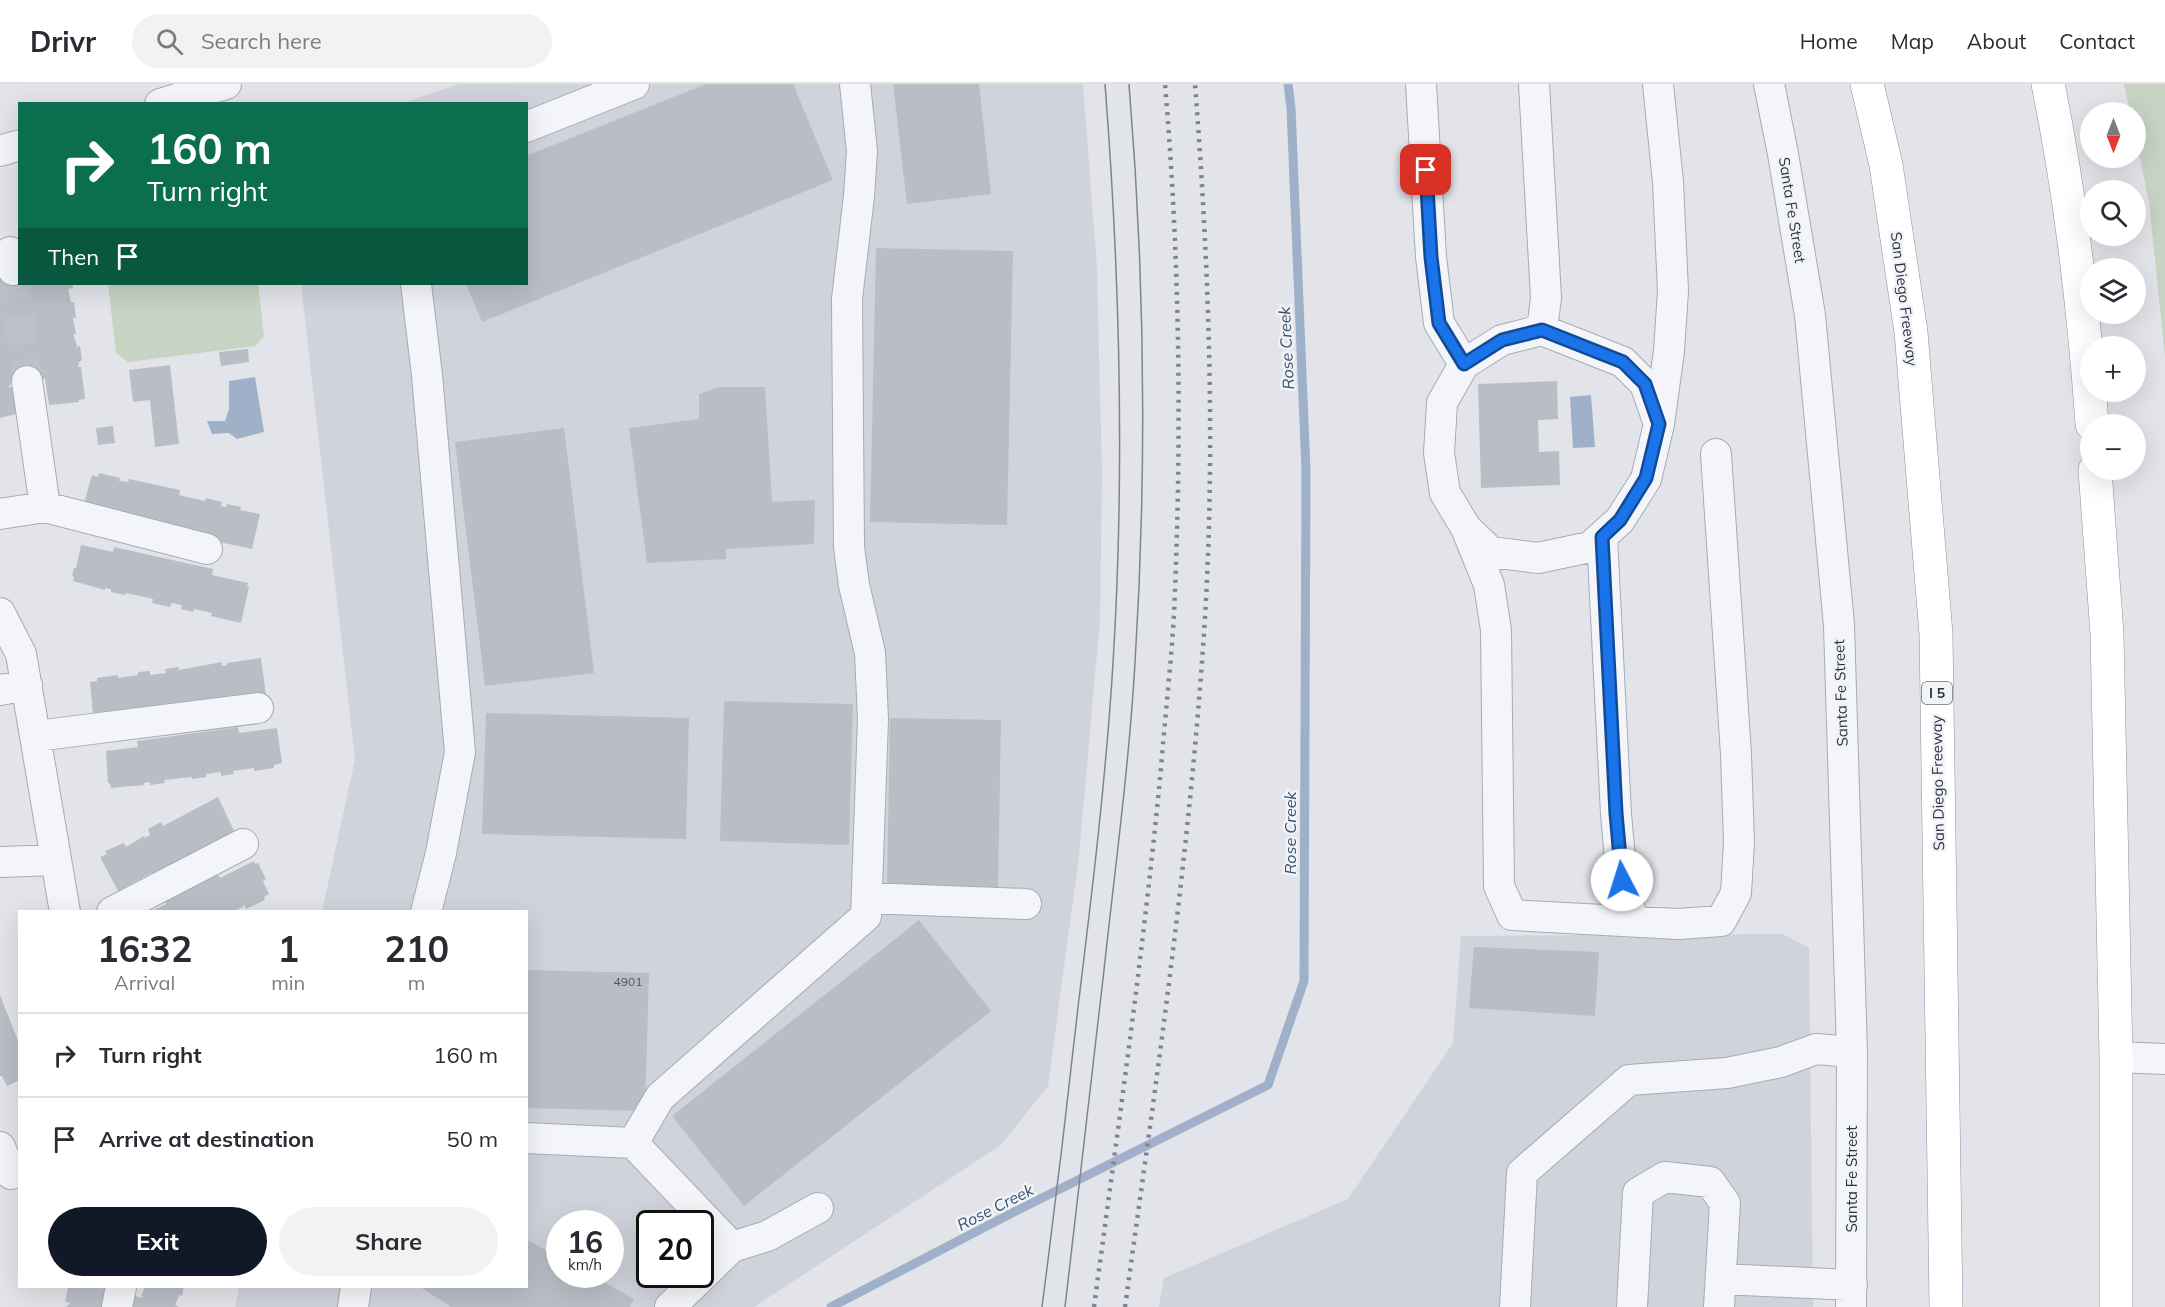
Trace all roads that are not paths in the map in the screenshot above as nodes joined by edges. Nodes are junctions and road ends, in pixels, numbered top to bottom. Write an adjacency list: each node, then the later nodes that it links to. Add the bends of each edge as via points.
1 (226, 84): 10 (street)
2 (634, 84): 11 (street)
3 (855, 84): 34 (street, via 862,152 847,299 849,547 870,653 873,719)
4 (1421, 84): 16 (street, via 1431,257 1439,323)
5 (1534, 84): 15 (street, via 1546,298)
6 (1658, 84): 19 (street, via 1673,291)
7 (1769, 84): 40 (street, Santa Fe Street, via 1810,315 1839,625)
8 (1867, 84): 56 (highway, San Diego Freeway / I 5, via 1886,165 1911,332 1936,634)
9 (2048, 84): 18 (highway, via 2086,336)
10 (167, 102)
11 (528, 126)
12 (18, 146): 13 (street)
13 (0, 151)
14 (416, 285): 38 (street, via 460,752)
15 (1542, 330): 16 (street, via 1502,340); 19 (street, via 1623,362 1645,384)
16 (1464, 364): 24 (street, via 1442,403 1439,453 1445,493)
17 (27, 381): 22 (street)
18 (2091, 414)
19 (1659, 424): 25 (street, via 1646,478 1620,520)
20 (1716, 454): 39 (street, via 1736,754 1736,893 1720,921)
21 (2096, 480): 41 (highway, via 2107,634)
22 (45, 507): 23 (street); 26 (street)
23 (0, 514)
24 (1466, 528): 25 (street, via 1491,552 1538,558 1590,546); 39 (street, via 1489,585 1496,630 1499,886 1512,915)
25 (1602, 537): 39 (street, via 1616,813 1622,880)
26 (207, 549)
27 (0, 613): 28 (street, via 21,654)
28 (13, 688): 30 (street)
29 (258, 708): 30 (street)
30 (36, 736): 32 (street)
31 (243, 844): 37 (street)
32 (56, 860): 33 (street); 36 (street)
33 (0, 862)
34 (867, 898): 35 (street); 44 (street, via 866,916 660,1097)
35 (1026, 904)
36 (65, 910)
37 (116, 910)
38 (427, 910)
39 (1633, 921)
40 (1852, 1052): 50 (street, Santa Fe Street); 54 (street, via 1816,1050 1727,1073 1629,1080 1522,1173)
41 (2116, 1057): 42 (street); 57 (highway)
42 (2165, 1059)
43 (528, 1138): 44 (street)
44 (633, 1143): 46 (street)
45 (818, 1208): 46 (street, via 767,1236)
46 (732, 1247): 53 (street)
47 (121, 1288): 51 (street)
48 (356, 1288): 52 (street)
49 (1720, 1293): 50 (street); 55 (street, via 1725,1203 1710,1182 1665,1177 1638,1193)
50 (1851, 1296)
51 (117, 1307)
52 (353, 1307)
53 (670, 1307)
54 (1515, 1307)
55 (1632, 1307)
56 (1946, 1307)
57 (2116, 1307)

